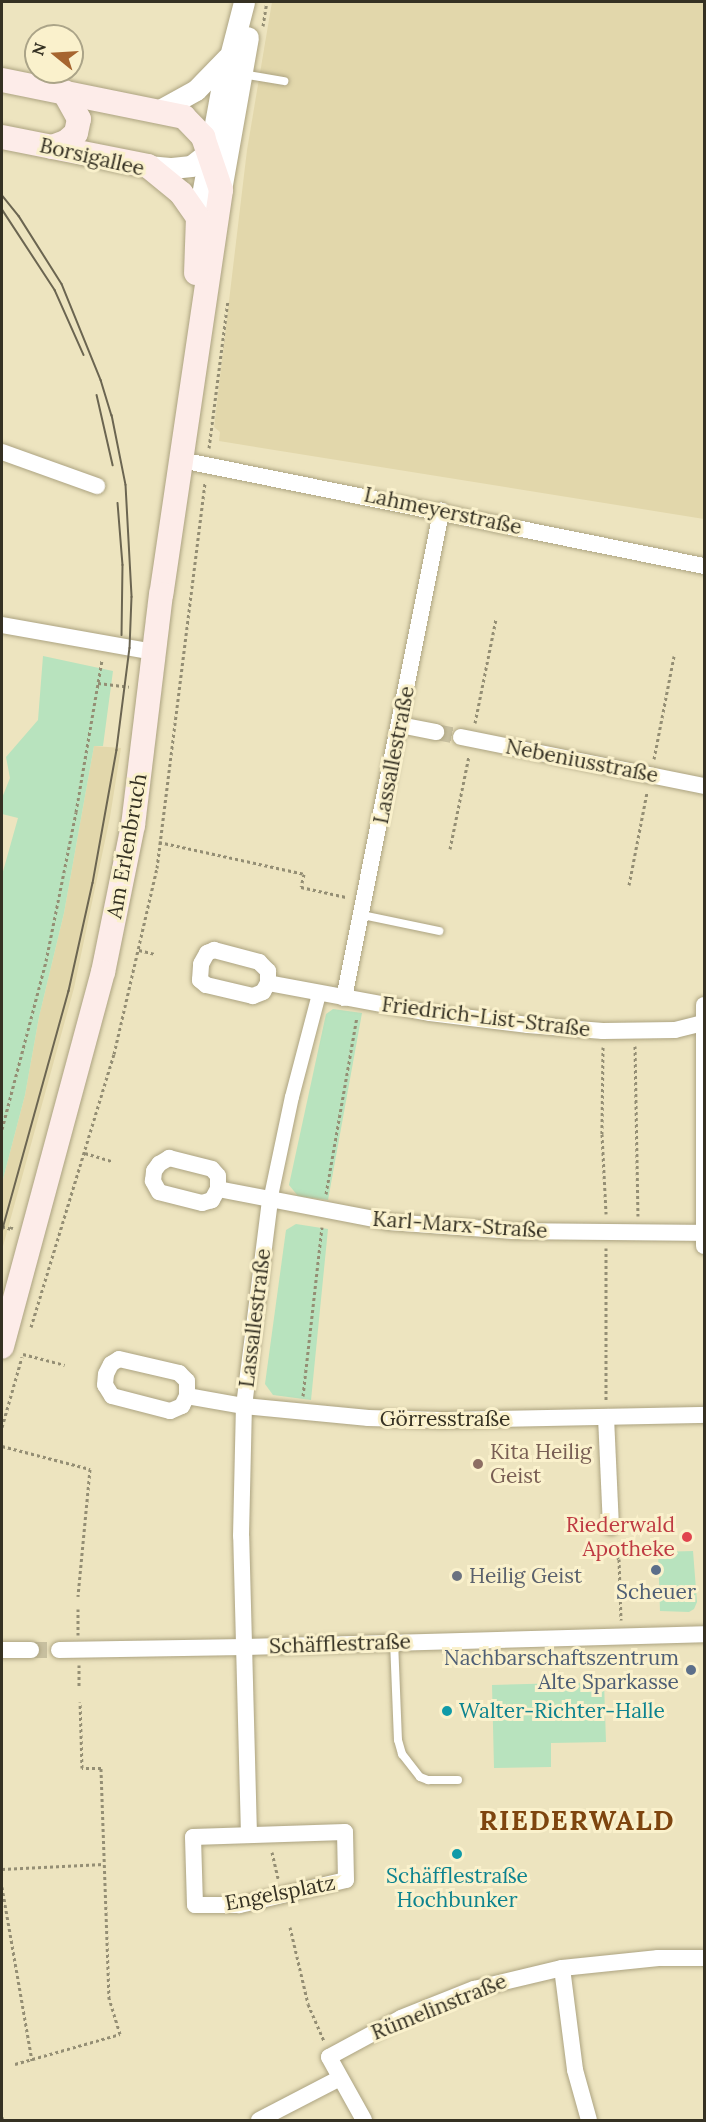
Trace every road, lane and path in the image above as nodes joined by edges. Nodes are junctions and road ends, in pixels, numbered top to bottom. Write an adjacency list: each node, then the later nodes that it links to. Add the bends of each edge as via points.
1 (244, 2): 3 (street)
2 (253, 2): 4 (street)
3 (232, 53): 8 (street, via 196,90); 12 (street)
4 (242, 74): 6 (lane); 9 (street)
5 (2, 80): 7 (main road)
6 (284, 81)
7 (64, 92): 8 (main road); 11 (main road, via 79,119 76,133)
8 (160, 111): 12 (main road, via 189,121 198,130)
9 (232, 126): 12 (street); 14 (street)
10 (2, 137): 11 (main road, Borsigallee)
11 (52, 147): 13 (main road, Borsigallee)
12 (208, 153): 13 (street, via 191,166); 14 (main road); 15 (street)
13 (148, 166): 15 (main road, Borsigallee, via 181,193)
14 (221, 190): 16 (main road, Am Erlenbruch)
15 (198, 217): 16 (main road, Am Erlenbruch)
16 (199, 335): 18 (main road, Am Erlenbruch)
17 (2, 452): 20 (street)
18 (181, 460): 19 (street, Lahmeyerstraße); 25 (main road, Am Erlenbruch)
19 (207, 464): 21 (street, Lahmeyerstraße); 32 (path, via 173,756)
20 (97, 486)
21 (441, 511): 22 (street, Lahmeyerstraße); 27 (street, Lassallestraße)
22 (705, 566)
23 (2, 625): 24 (street)
24 (105, 643): 25 (street); 44 (path, via 50,940)
25 (154, 652): 53 (main road, Am Erlenbruch, via 133,825 103,972)
26 (674, 656): 30 (path)
27 (400, 725): 28 (street); 34 (street, Lassallestraße)
28 (436, 732)
29 (460, 737): 30 (street, Nebeniusstraße)
30 (651, 775): 31 (street, Nebeniusstraße); 33 (path)
31 (705, 786)
32 (159, 842): 34 (path, via 304,874 302,887); 36 (path)
33 (629, 885)
34 (363, 908): 35 (lane); 40 (street, Lassallestraße)
35 (439, 931)
36 (138, 950): 37 (path); 45 (path, via 114,1054)
37 (155, 954)
38 (268, 983): 39 (street, Friedrich-List-Straße)
39 (319, 994): 40 (street, Friedrich-List-Straße); 48 (street, Lassallestraße)
40 (344, 998): 42 (street, Friedrich-List-Straße, via 430,1013 603,1031 675,1030)
41 (705, 1005): 42 (street)
42 (704, 1024): 50 (street)
43 (635, 1064): 49 (path)
44 (2, 1129)
45 (84, 1153): 46 (path); 52 (path)
46 (112, 1161)
47 (218, 1189): 48 (street, Karl-Marx-Straße)
48 (270, 1201): 50 (street, Karl-Marx-Straße, via 389,1222 514,1231); 56 (street, Lassallestraße)
49 (637, 1208)
50 (704, 1233): 51 (street)
51 (705, 1246)
52 (30, 1332)
53 (12, 1350): 54 (path); 59 (path)
54 (65, 1365)
55 (187, 1396): 55 (street, via 187,1381 179,1374 119,1359 106,1374 105,1385 112,1396 170,1411 182,1406); 56 (street, Görresstraße)
56 (244, 1407): 58 (street, Görresstraße, via 368,1419); 68 (street, Lassallestraße, via 241,1536)
57 (705, 1415): 58 (street, Görresstraße)
58 (606, 1417): 61 (street)
59 (2, 1427)
60 (2, 1446): 63 (path, via 90,1469)
61 (611, 1527)
62 (613, 1553): 66 (path, via 619,1559)
63 (78, 1596)
64 (78, 1609): 69 (path)
65 (705, 1634): 66 (street, Schäfflestraße)
66 (621, 1635): 67 (street, Schäfflestraße)
67 (394, 1641): 68 (street, Schäfflestraße); 75 (lane, via 398,1740 402,1754 420,1777)
68 (245, 1647): 69 (street, Schäfflestraße); 76 (street)
69 (78, 1649): 72 (street, Schäfflestraße); 73 (path)
70 (2, 1650): 71 (street)
71 (31, 1650)
72 (59, 1650)
73 (79, 1688)
74 (80, 1702): 78 (path, via 82,1768 101,1768)
75 (458, 1780)
76 (249, 1835): 76 (street, Engelsplatz, via 345,1832 346,1880 239,1905 195,1905 193,1837)
77 (272, 1851): 81 (path)
78 (104, 1864): 79 (path); 86 (path, via 109,1999 120,2034)
79 (2, 1869)
80 (2, 1887): 86 (path)
81 (280, 1888)
82 (290, 1927): 85 (path, via 308,2004)
83 (705, 1959): 84 (street, Rümelinstraße, via 658,1958)
84 (562, 1968): 85 (street, Rümelinstraße, via 474,1989 401,2018); 91 (street, via 575,2070)
85 (329, 2057): 88 (street)
86 (32, 2060): 87 (path)
87 (15, 2064)
88 (340, 2079): 89 (street); 90 (street)
89 (259, 2121)
90 (364, 2121)
91 (589, 2121)

